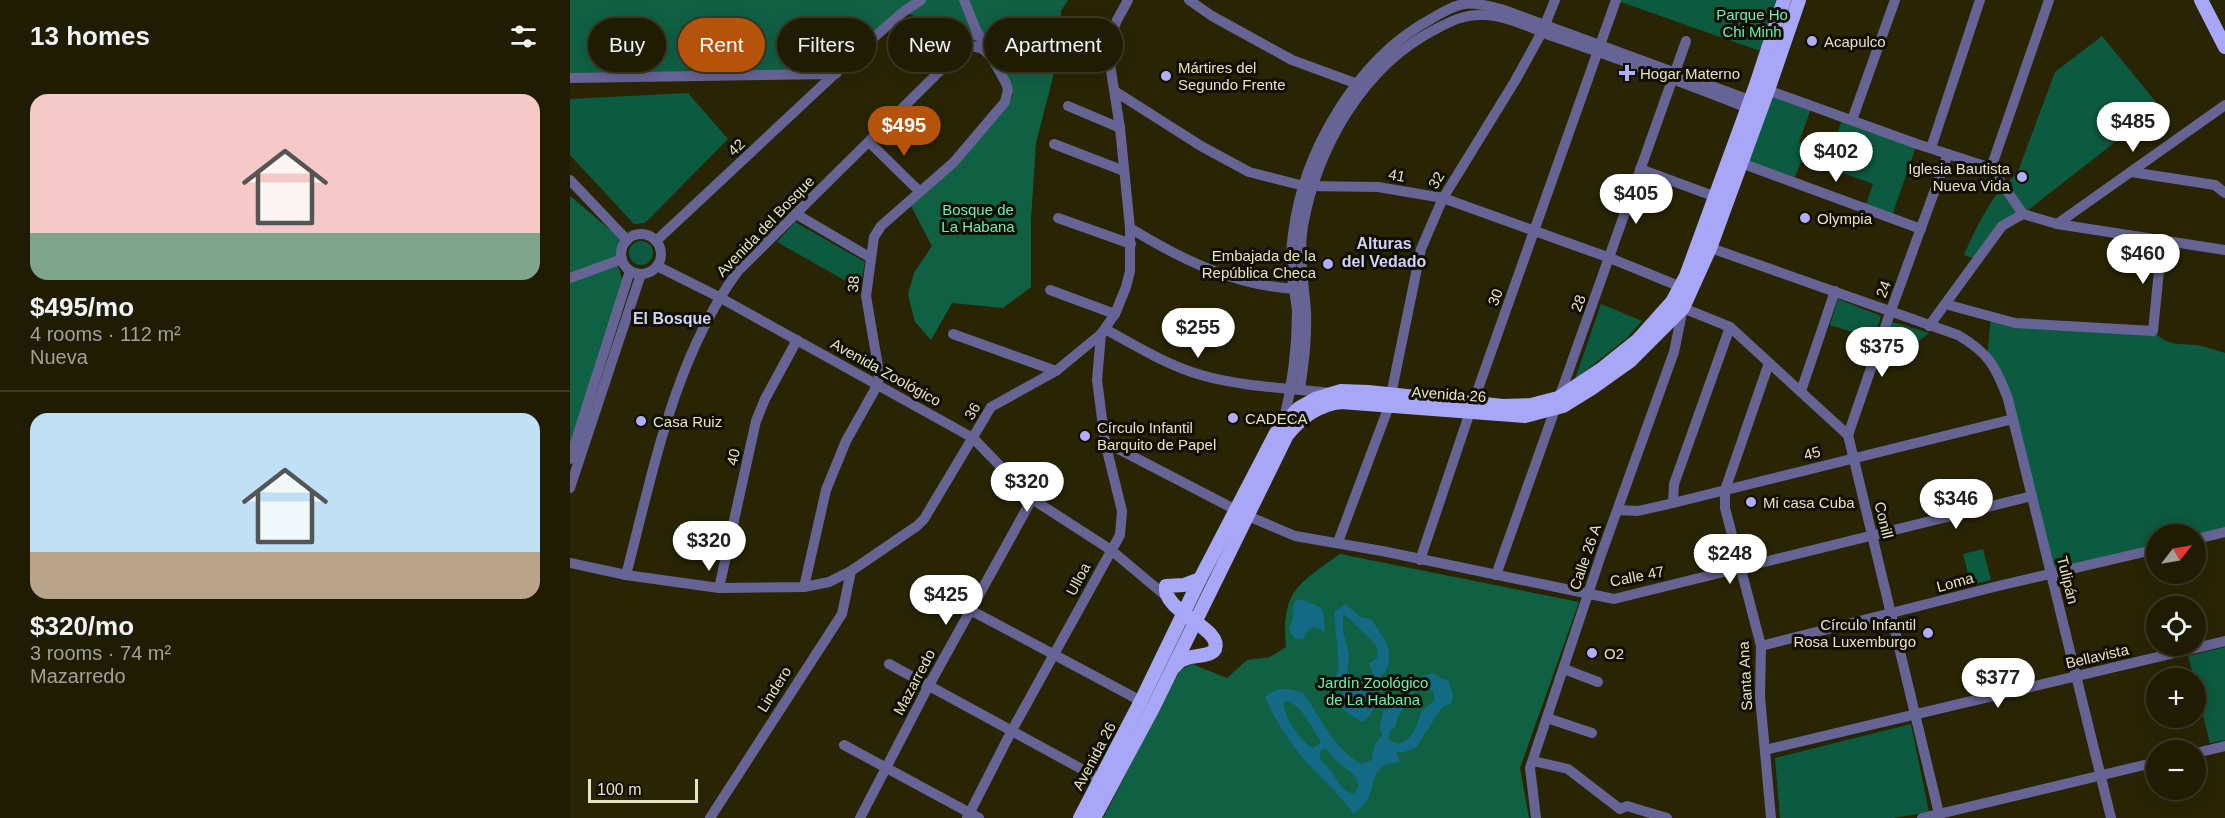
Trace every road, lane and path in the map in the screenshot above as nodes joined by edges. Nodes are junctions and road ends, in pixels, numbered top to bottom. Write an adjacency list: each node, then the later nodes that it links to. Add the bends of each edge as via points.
1 (921, 0): 25 (street, 42)
2 (964, 0): 16 (street)
3 (1128, 0): 30 (street, 36, via 1109,47)
4 (1189, 0): 28 (street, via 1292,60)
5 (1555, 0): 15 (street, 32)
6 (1616, 0): 22 (street)
7 (1784, 0): 29 (main road, Avenida 26)
8 (1798, 0): 29 (main road, Avenida 26)
9 (1895, 0): 34 (street)
10 (1980, 0): 38 (street)
11 (2049, 0): 41 (street)
12 (2201, 0): 21 (main road)
13 (1448, 3): 14 (street); 15 (street, via 1504,10); 19 (street)
14 (1459, 18): 15 (street, via 1486,15); 19 (street)
15 (1544, 28): 22 (street); 50 (street, 32)
16 (976, 30): 17 (street, Avenida del Bosque); 20 (street, 38)
17 (972, 41)
18 (1686, 41): 26 (street, 28)
19 (1401, 45): 28 (street)
20 (984, 46)
21 (2225, 47)
22 (1600, 49): 26 (street); 57 (street, 30)
23 (940, 72): 36 (street, Avenida del Bosque)
24 (999, 72): 47 (street, 38, via 1008,90 1005,102 954,162)
25 (836, 74): 27 (street); 60 (street, 42)
26 (1674, 76): 33 (street); 42 (street, 28)
27 (570, 78)
28 (1362, 85): 46 (street, via 1330,137)
29 (1762, 88): 33 (main road, Avenida 26); 34 (street)
30 (1116, 92): 35 (street, 36); 46 (street, 41, via 1249,172)
31 (2225, 105): 44 (street)
32 (1068, 106): 35 (street)
33 (1755, 106): 40 (main road, Avenida 26); 49 (main road, Avenida 26)
34 (1852, 120): 38 (street)
35 (1120, 128): 43 (street, 36)
36 (869, 142): 47 (street); 51 (street, Avenida del Bosque)
37 (1054, 144): 43 (street)
38 (1931, 148): 39 (street)
39 (1948, 154): 41 (street); 56 (street, 24)
40 (1741, 163): 56 (street); 62 (main road, Avenida 26)
41 (1991, 168): 52 (street)
42 (1641, 169): 49 (street); 65 (street, 28)
43 (1124, 171): 55 (street, 36)
44 (2131, 172): 48 (street, via 2215,185); 54 (street)
45 (570, 180): 58 (street)
46 (1309, 187): 50 (street, 41, via 1378,187); 71 (street, via 1299,202 1291,267)
47 (919, 191): 64 (street, 38, via 881,226 874,237)
48 (2225, 193)
49 (1716, 197): 62 (main road, Avenida 26)
50 (1443, 198): 57 (street, 41); 90 (street, 32, via 1421,249)
51 (796, 214): 64 (street); 74 (street, Avenida del Bosque, via 738,271)
52 (2024, 214): 54 (street); 75 (street, via 2002,226)
53 (1058, 218): 61 (street)
54 (2057, 224): 59 (street)
55 (1130, 228): 61 (street, 36); 71 (street, via 1169,252 1230,278)
56 (1921, 229): 77 (street, 24)
57 (1534, 230): 65 (street, 41); 92 (street, 30)
58 (627, 240): 60 (street, via 639,234); 66 (street)
59 (2162, 240): 63 (street); 75 (street, via 2153,332 2015,323)
60 (656, 242): 67 (street, via 661,253)
61 (1131, 244): 78 (street, 36, via 1130,271)
62 (1704, 246): 70 (main road, Avenida 26); 73 (street); 76 (main road, Avenida 26)
63 (2225, 250)
64 (871, 258): 86 (street, 38, via 866,296)
65 (1610, 258): 70 (street, 41); 91 (street, 28)
66 (622, 259): 68 (street); 69 (street)
67 (657, 266): 68 (street, via 648,273); 74 (street, Avenida Zoológico)
68 (636, 273): 99 (street); 100 (street)
69 (570, 279)
70 (1681, 287): 76 (main road); 91 (main road, Avenida 26, via 1672,303 1638,340)
71 (1299, 289): 87 (street, via 1301,344)
72 (1050, 290): 78 (street)
73 (1834, 291): 77 (street); 88 (street)
74 (719, 297): 83 (street, Avenida Zoológico); 118 (street, Avenida del Bosque, via 672,400)
75 (1945, 304): 79 (street)
76 (1683, 308): 80 (street); 91 (main road, Avenida 26, via 1630,361 1573,401); 105 (street, Calle 26 A, via 1674,352)
77 (1890, 313): 79 (street); 95 (street, 24)
78 (1115, 314): 81 (street, 36)
79 (1929, 326): 93 (street, Tulipán, via 1958,335 1984,354 1997,369)
80 (1730, 327): 84 (street); 104 (street, via 1674,484)
81 (1103, 331): 85 (street, 36); 87 (street, via 1162,361 1199,374); 97 (street, Ulloa, via 1096,380)
82 (953, 334): 85 (street)
83 (796, 340): 86 (street, Avenida Zoológico); 122 (street, 40, via 756,421)
84 (1769, 363): 88 (street); 101 (street, Santa Ana)
85 (1056, 371): 96 (street, 36, via 991,407)
86 (878, 384): 96 (street, Avenida Zoológico); 121 (street, via 846,441 826,490)
87 (1296, 389): 89 (street); 94 (street)
88 (1801, 391): 95 (street)
89 (1331, 393): 90 (main road, Avenida 26, via 1351,391); 94 (main road, Avenida 26, via 1307,404)
90 (1390, 400): 92 (main road, Avenida 26); 106 (main road, Avenida 26, via 1341,402 1309,412 1287,435); 110 (street, 32)
91 (1556, 404): 92 (main road, Avenida 26, via 1525,416); 119 (street, 28)
92 (1471, 408): 113 (street, 30)
93 (2013, 419): 98 (street, 45); 102 (street, Tulipán)
94 (1282, 424): 106 (main road, Avenida 26)
95 (1848, 435): 98 (street, Conill)
96 (973, 438): 103 (street, Avenida Zoológico); 116 (street, 36, via 924,519)
97 (1104, 442): 106 (street, Calle 47); 111 (street, Ulloa, via 1122,511 1120,535)
98 (1854, 457): 101 (street, 45); 108 (street, Conill)
99 (570, 459)
100 (570, 488)
101 (1725, 490): 104 (street, 45); 115 (street, Santa Ana, via 1725,508)
102 (2032, 496): 108 (street, Calle 47); 117 (street, Tulipán)
103 (1032, 499): 111 (street, Avenida Zoológico); 126 (street, Mazarredo)
104 (1673, 503): 105 (street, 45, via 1638,511)
105 (1618, 510): 124 (street, Calle 26 A)
106 (1242, 513): 110 (street, Calle 47, via 1295,536); 120 (main road, Avenida 26); 128 (main road, Avenida 26)
107 (2225, 532): 109 (street)
108 (1873, 536): 115 (street, Calle 47); 127 (street, Conill)
109 (2206, 537)
110 (1338, 542): 113 (street, Calle 47)
111 (1111, 550): 123 (street, Avenida Zoológico); 131 (street, Ulloa)
112 (2146, 552): 117 (street, Loma)
113 (1420, 560): 119 (street, Calle 47)
114 (570, 563): 118 (street, 36)
115 (1740, 568): 124 (street, Calle 47, via 1614,599); 130 (street, Santa Ana)
116 (851, 571): 121 (street, 36, via 829,582); 155 (street, Lindero, via 842,614)
117 (2051, 574): 127 (street, Loma); 135 (street, Tulipán)
118 (626, 575): 122 (street, 36)
119 (1496, 575): 124 (street, Calle 47)
120 (1200, 579): 123 (main road); 128 (main road, Avenida 26)
121 (804, 587): 122 (street, 36)
122 (718, 588)
123 (1163, 590): 128 (main road)
124 (1588, 595): 134 (street, Calle 26 A)
125 (944, 596): 126 (street)
126 (971, 610): 131 (street); 137 (street, Mazarredo)
127 (1891, 614): 130 (street, Loma); 139 (street, Conill)
128 (1189, 618): 133 (main road, Avenida 26); 133 (main road, via 1210,634 1215,648 1205,655 1185,658); 138 (main road, Avenida 26)
129 (2225, 641): 135 (street, Bellavista)
130 (1761, 646): 145 (street, Santa Ana)
131 (1054, 654): 138 (street); 141 (street, Ulloa)
132 (889, 664): 137 (street)
133 (1172, 669): 158 (main road, Avenida 26)
134 (1564, 669): 136 (street); 140 (street, Calle 26 A)
135 (2076, 676): 139 (street, Bellavista); 150 (street, Tulipán)
136 (1598, 682)
137 (928, 687): 141 (street); 149 (street, Mazarredo)
138 (1141, 701): 151 (main road, Avenida 26)
139 (1915, 714): 145 (street, Bellavista); 154 (street, Conill)
140 (1547, 718): 142 (street); 147 (street, Calle 26 A)
141 (1011, 732): 151 (street); 153 (street, Ulloa)
142 (1592, 733)
143 (844, 745): 149 (street)
144 (2225, 746): 146 (street)
145 (1765, 750): 161 (street, Santa Ana)
146 (2206, 751)
147 (1533, 761): 152 (street, via 1568,769); 159 (street, Calle 26 A, via 1530,768)
148 (2146, 765): 150 (street)
149 (886, 767): 153 (street); 156 (street, Mazarredo)
150 (2100, 776): 154 (street); 163 (street, Tulipán)
151 (1100, 779): 157 (main road, Avenida 26)
152 (1618, 814): 160 (street, via 1627,806)
153 (972, 816)
154 (1940, 816): 162 (street)
155 (710, 818)
156 (860, 818)
157 (1080, 818)
158 (1094, 818)
159 (1536, 818)
160 (1667, 818)
161 (1771, 818)
162 (1922, 818)
163 (2111, 818)

